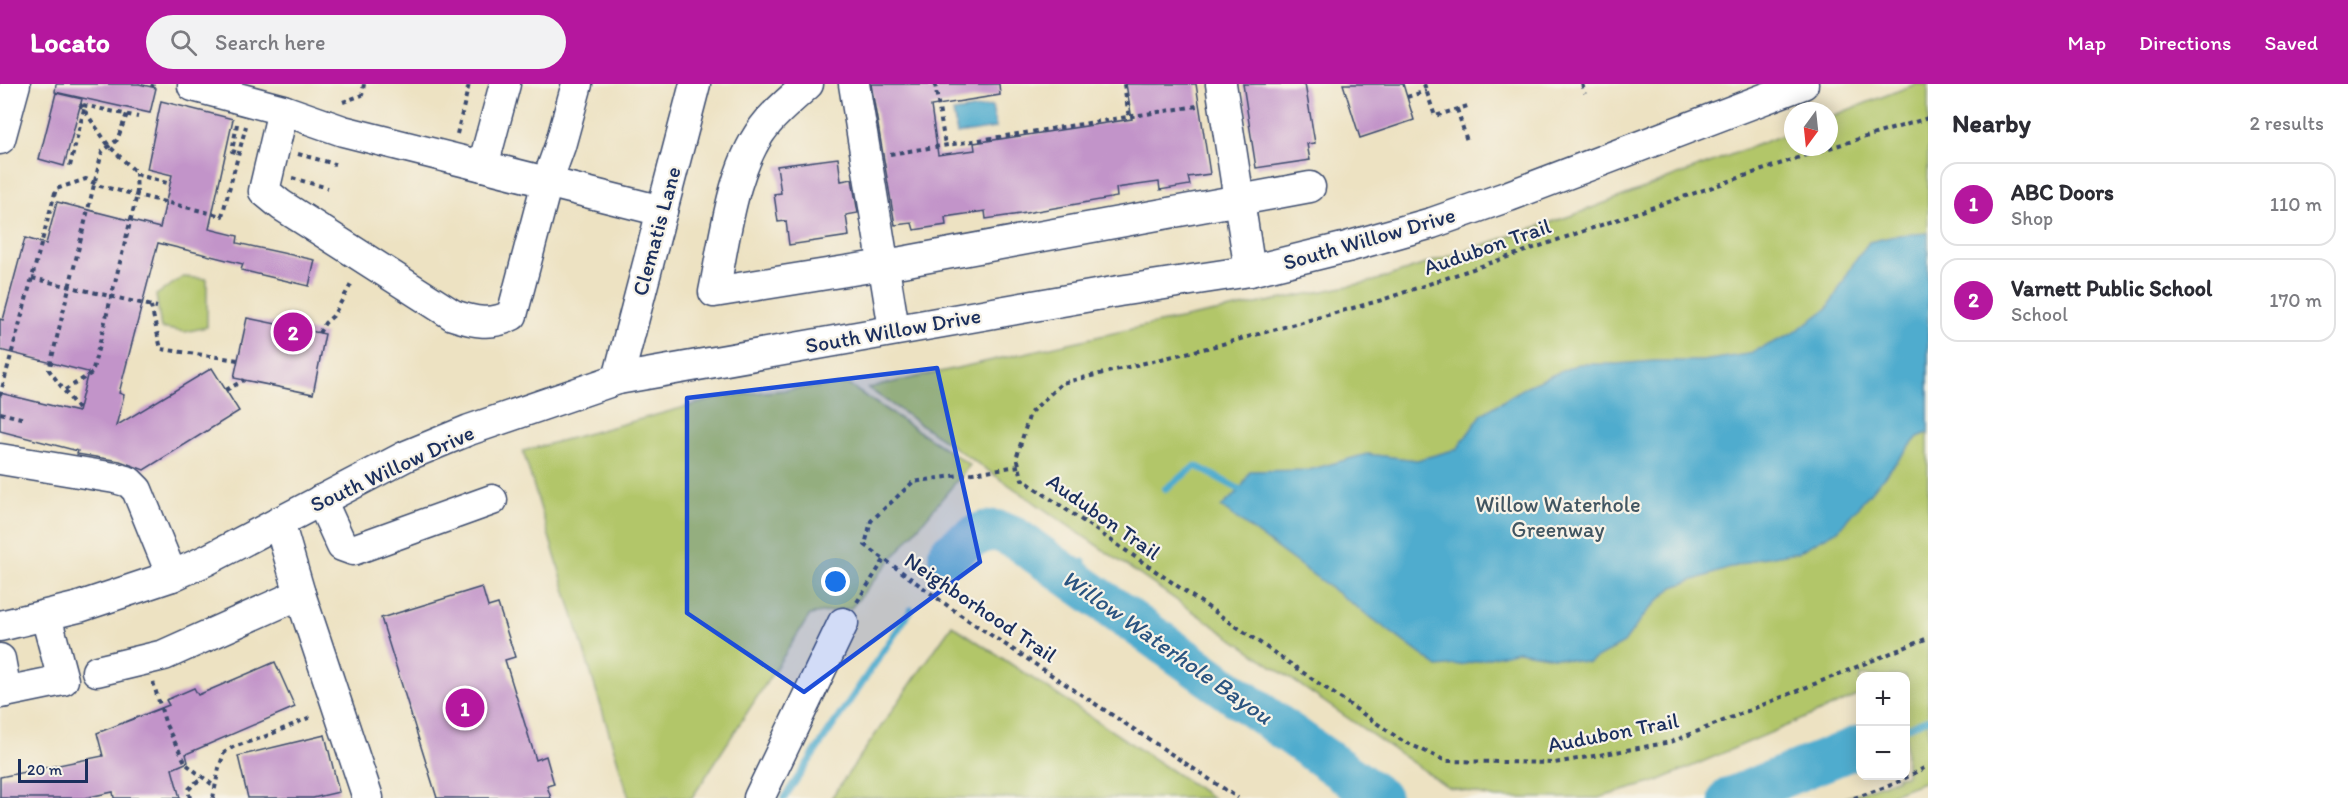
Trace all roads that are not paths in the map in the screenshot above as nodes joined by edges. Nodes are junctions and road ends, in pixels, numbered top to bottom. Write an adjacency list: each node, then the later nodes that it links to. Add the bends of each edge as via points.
1 (15, 84): 11 (street)
2 (505, 84): 12 (street)
3 (577, 84): 13 (street)
4 (695, 84): 16 (street, Clematis Lane)
5 (808, 84): 17 (street, via 767,123 745,160 714,292)
6 (854, 84): 17 (street)
7 (1803, 84): 18 (street, South Willow Drive, via 1432,223)
8 (193, 86): 10 (street)
9 (1222, 93): 15 (street)
10 (284, 110): 12 (street); 13 (street, via 264,191 437,306 473,322 512,315)
11 (0, 139)
12 (483, 166): 13 (street)
13 (547, 182): 16 (street)
14 (1310, 187): 15 (street)
15 (1239, 201): 17 (street); 18 (street)
16 (662, 211): 20 (street, Clematis Lane)
17 (884, 265): 19 (street)
18 (1250, 271): 19 (street, South Willow Drive)
19 (894, 329): 20 (street, South Willow Drive)
20 (618, 379): 22 (street, South Willow Drive, via 406,456)
21 (0, 459): 25 (street, via 129,482 137,490)
22 (321, 500): 23 (street, via 342,546 353,550); 24 (street, South Willow Drive)
23 (492, 500)
24 (279, 522): 25 (street, South Willow Drive); 26 (street)
25 (172, 576): 27 (street, South Willow Drive)
26 (300, 594): 31 (street, via 165,655); 33 (street)
27 (46, 616): 29 (street, South Willow Drive); 32 (street, via 63,680)
28 (843, 623): 34 (street)
29 (0, 626)
30 (0, 659): 32 (street)
31 (97, 671)
32 (3, 692)
33 (368, 798)
34 (759, 798)

